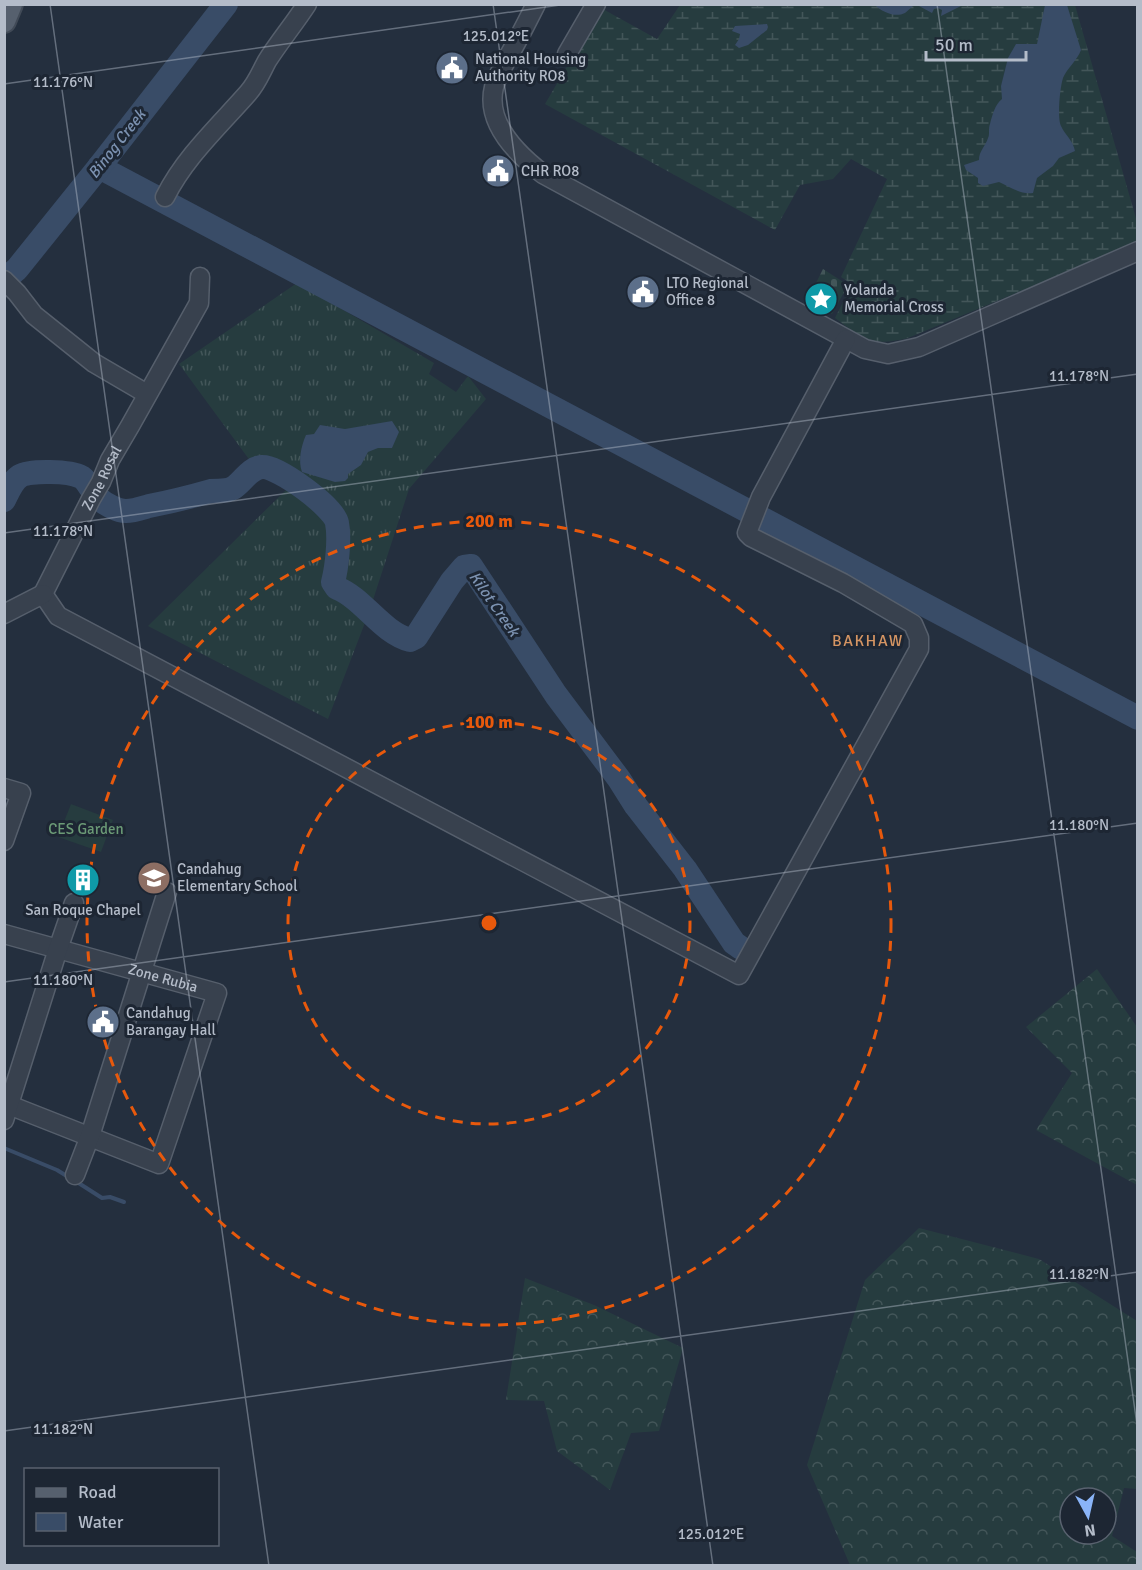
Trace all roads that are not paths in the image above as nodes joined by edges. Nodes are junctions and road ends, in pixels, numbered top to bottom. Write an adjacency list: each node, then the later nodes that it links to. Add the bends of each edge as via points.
1 (11, 4): 5 (main road)
2 (307, 4): 7 (street, via 249,92 181,171)
3 (536, 4): 11 (street, via 501,71 493,97 497,121 513,147 543,174)
4 (596, 4): 6 (street)
5 (4, 21)
6 (567, 54)
7 (165, 197)
8 (1137, 251): 11 (street, via 919,347 878,353)
9 (200, 277): 12 (street, Zone Rosal, via 199,303)
10 (11, 286): 12 (street, via 34,315 94,363)
11 (846, 339): 13 (street, via 761,496 747,533 913,624 919,649 739,975 58,616)
12 (147, 394): 13 (street, Zone Rosal)
13 (43, 594): 14 (street)
14 (4, 614)
15 (4, 788): 16 (street, via 21,793)
16 (4, 841)
17 (167, 892): 21 (street)
18 (74, 903): 20 (street)
19 (4, 934): 20 (street, Zone Rubia)
20 (58, 949): 21 (street, Zone Rubia); 22 (street)
21 (142, 972): 23 (street); 23 (street, Zone Rubia, via 217,993 159,1164)
22 (7, 1113): 23 (street)
23 (90, 1136): 24 (street)
24 (75, 1175)

